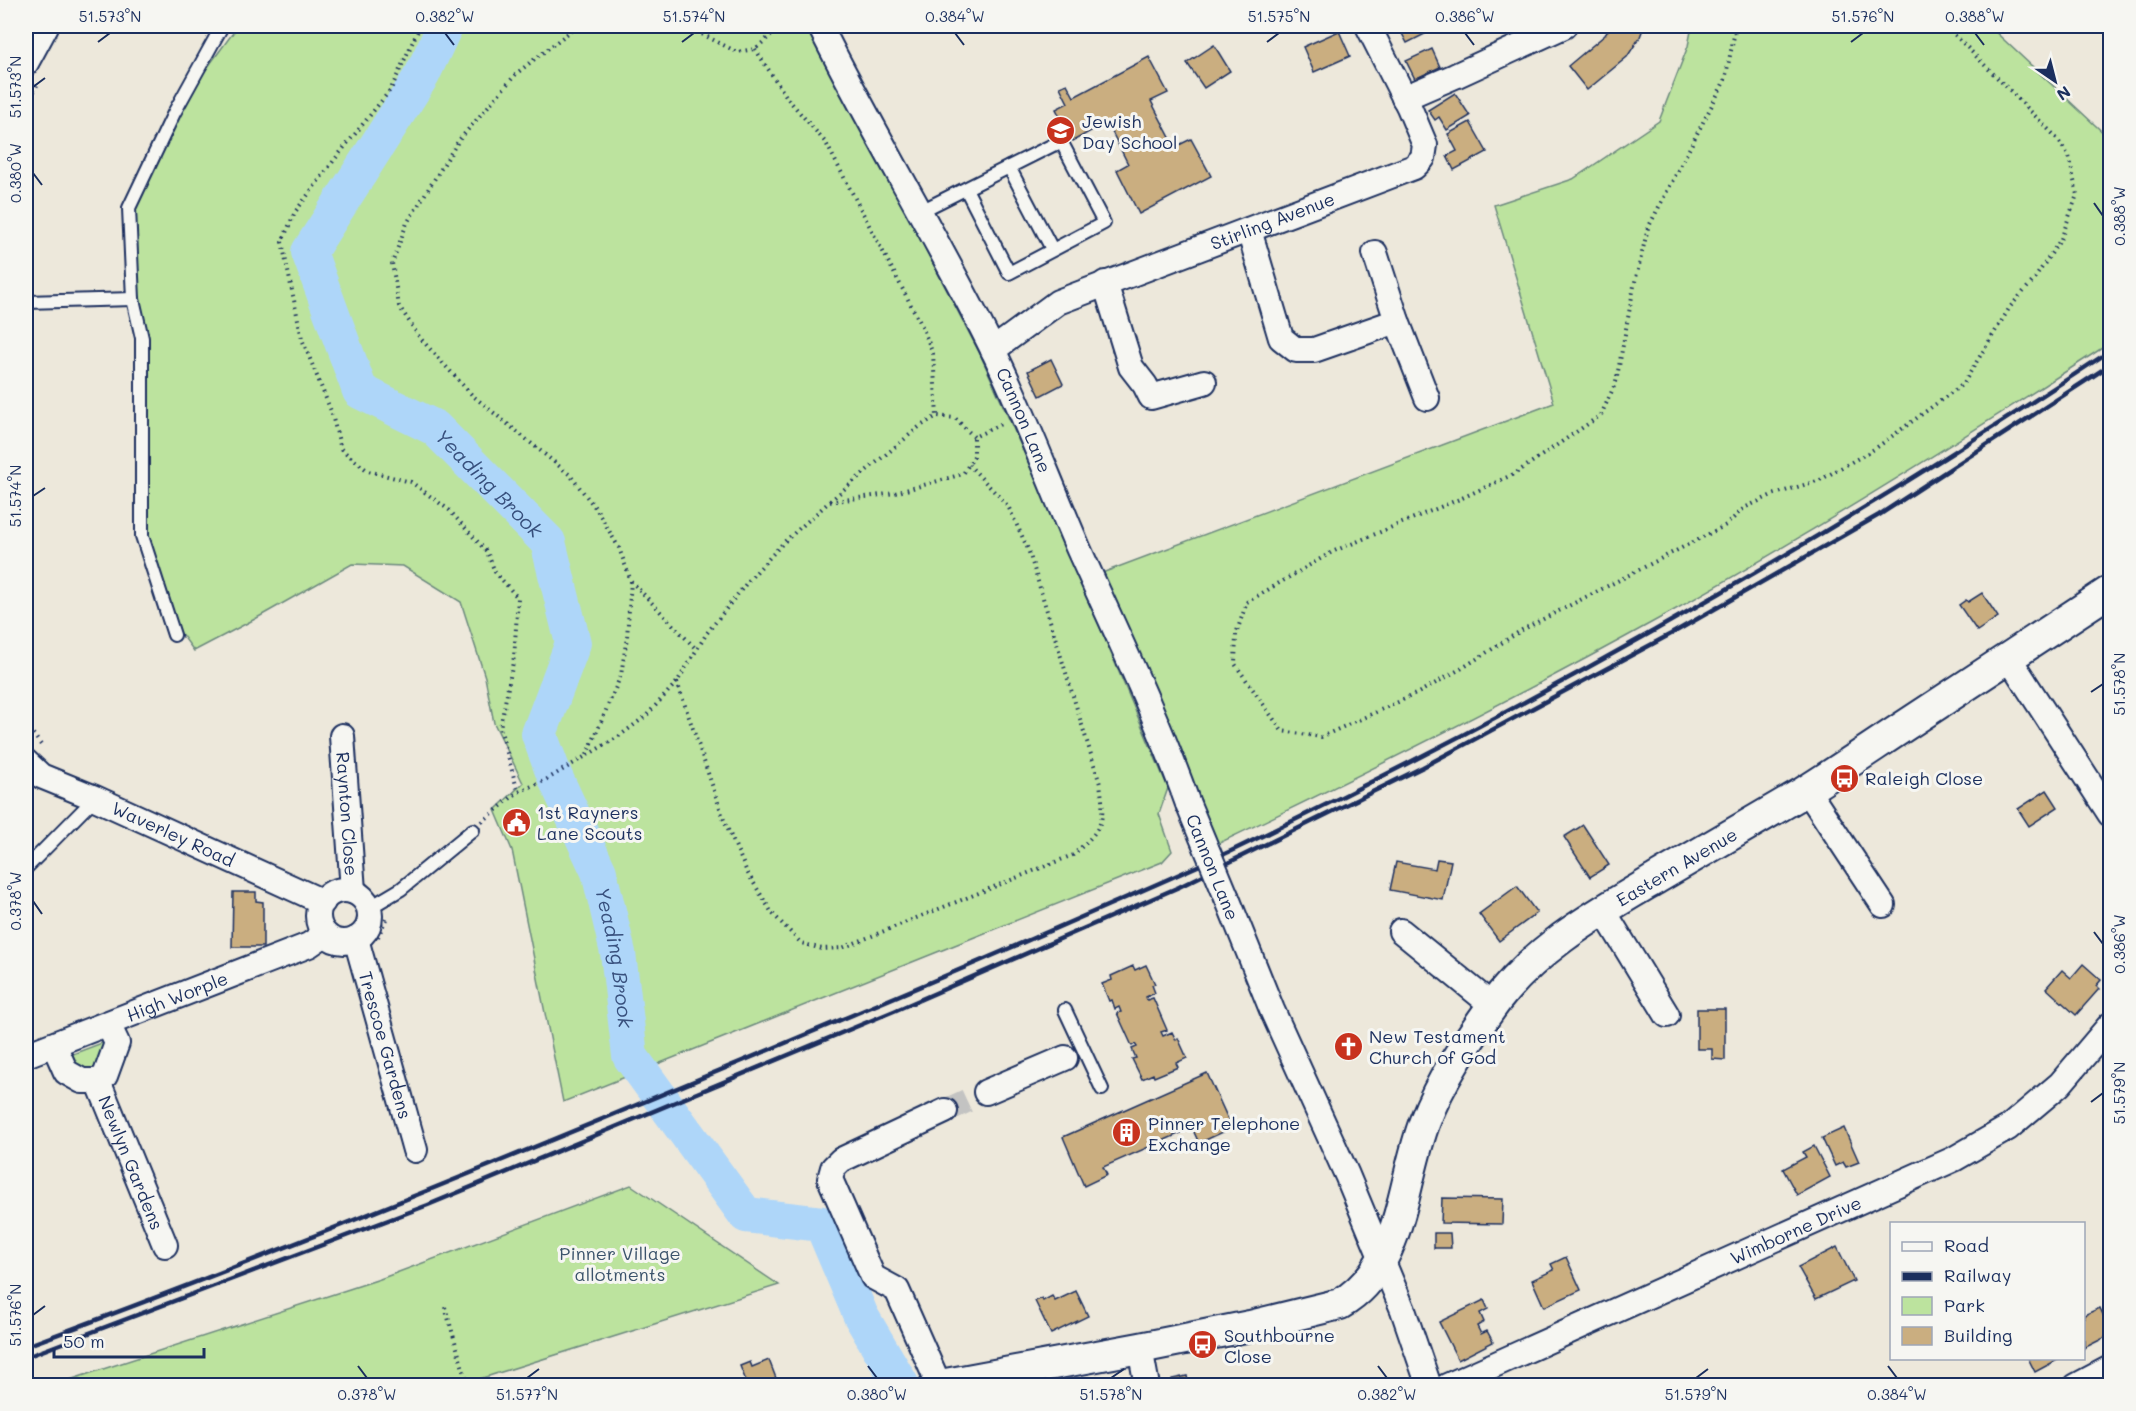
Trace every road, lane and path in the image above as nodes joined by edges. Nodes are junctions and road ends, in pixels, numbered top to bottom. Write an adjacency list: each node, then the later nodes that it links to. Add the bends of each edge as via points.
1 (46, 26): 13 (street)
2 (222, 26): 22 (lane, via 174,113 129,208)
3 (420, 26): 44 (path, via 391,89 295,212 282,242 302,339 331,411 341,449 368,471 411,482 448,510 487,552 495,572 518,598 514,657 500,728)
4 (577, 26): 33 (path, via 518,73 459,140 407,223 392,263 399,306 420,338 472,395 570,475 619,548)
5 (686, 26): 12 (path, via 737,52)
6 (782, 26): 12 (path)
7 (820, 26): 17 (street, Cannon Lane)
8 (1368, 26): 14 (street, Stirling Avenue)
9 (1564, 26): 14 (street)
10 (1736, 26): 11 (path, via 1725,80 1648,228 1616,382 1600,415 1516,473 1332,552 1247,602 1236,634 1235,664 1282,731 1321,737 1418,693 1522,630 1726,525 1744,508 1820,480 1876,448 1963,384 2010,307 2033,281 2061,238 2077,195 2068,156 2055,136)
11 (1946, 26)
12 (755, 49): 28 (path, via 788,99 826,144 922,326 933,354)
13 (26, 63)
14 (1404, 98): 18 (street, Stirling Avenue, via 1425,145 1423,158 1414,167)
15 (1009, 167): 16 (lane); 19 (lane); 19 (lane, via 1055,144 1063,145 1089,193 1104,223)
16 (966, 189): 17 (lane); 19 (lane, via 1009,273)
17 (921, 211): 25 (street, Cannon Lane)
18 (1249, 230): 21 (street, Stirling Avenue); 24 (street, via 1281,338 1296,350 1314,350)
19 (1052, 249)
20 (1375, 253): 24 (street)
21 (1105, 283): 25 (street, Stirling Avenue, via 1058,302); 26 (street, via 1131,367 1151,397)
22 (134, 299): 23 (lane); 35 (lane, via 142,338 142,536)
23 (26, 302)
24 (1397, 321): 27 (street)
25 (993, 350): 71 (street, Cannon Lane, bridge, via 1137,676 1272,1010)
26 (1204, 382)
27 (1427, 398)
28 (937, 416): 30 (path, via 955,418); 32 (path)
29 (1010, 420): 30 (path)
30 (974, 437): 31 (path, via 974,456)
31 (969, 465): 32 (path, via 963,474 895,493); 38 (path, via 1008,506 1028,549 1100,784 1104,809 1097,833 1073,855 842,948 822,949 801,943 772,913 747,872 725,823)
32 (829, 502): 36 (path, via 749,580)
33 (631, 581): 36 (path); 42 (path, via 621,675)
34 (2110, 591): 37 (street, Eastern Avenue)
35 (174, 635)
36 (697, 650): 38 (path)
37 (2009, 658): 43 (street, Eastern Avenue); 46 (street)
38 (677, 682): 42 (path, via 646,716)
39 (26, 724): 41 (path)
40 (342, 736): 50 (street, Raynton Close)
41 (34, 754): 45 (street, Waverley Road, via 41,776)
42 (586, 756): 44 (path)
43 (1807, 790): 52 (street); 53 (street, Eastern Avenue)
44 (518, 792): 47 (path)
45 (95, 798): 48 (lane); 51 (street, Waverley Road)
46 (2110, 814)
47 (473, 830): 49 (lane)
48 (26, 868)
49 (401, 889): 50 (lane); 56 (path, via 408,897 391,910)
50 (361, 900): 51 (street, via 337,891); 56 (street, via 371,915)
51 (323, 902): 55 (street, via 318,918)
52 (1883, 905)
53 (1603, 910): 57 (street, Eastern Avenue, via 1539,956); 59 (street)
54 (1401, 931): 57 (street)
55 (325, 934): 56 (street, via 339,942); 60 (street, High Worple, via 309,945)
56 (367, 939): 69 (street, Trescoe Gardens)
57 (1492, 1006): 71 (street, Eastern Avenue, via 1460,1053 1426,1118)
58 (1065, 1010): 63 (lane)
59 (1667, 1015)
60 (108, 1024): 62 (street, High Worple); 65 (street, Newlyn Gardens, via 117,1043 105,1076)
61 (2110, 1025): 79 (street, Wimborne Drive, via 2052,1091 2008,1128 1954,1159)
62 (54, 1045): 64 (street, High Worple); 65 (street, Newlyn Gardens, via 66,1071 82,1081)
63 (1074, 1054): 66 (lane); 67 (street)
64 (26, 1055)
65 (98, 1081): 70 (street, Newlyn Gardens)
66 (1102, 1089)
67 (986, 1092)
68 (945, 1111): 75 (street, via 841,1161 833,1168 830,1179 873,1277 897,1290)
69 (415, 1150)
70 (165, 1245)
71 (1382, 1262): 73 (street, Eastern Avenue, via 1358,1293 1340,1304); 78 (street, Cannon Lane)
72 (445, 1307): 76 (path)
73 (1140, 1348): 75 (street, Eastern Avenue); 77 (street)
74 (2110, 1368): 80 (street)
75 (937, 1385)
76 (468, 1386)
77 (1147, 1386)
78 (1429, 1386)
79 (1447, 1386)
80 (2076, 1386)

